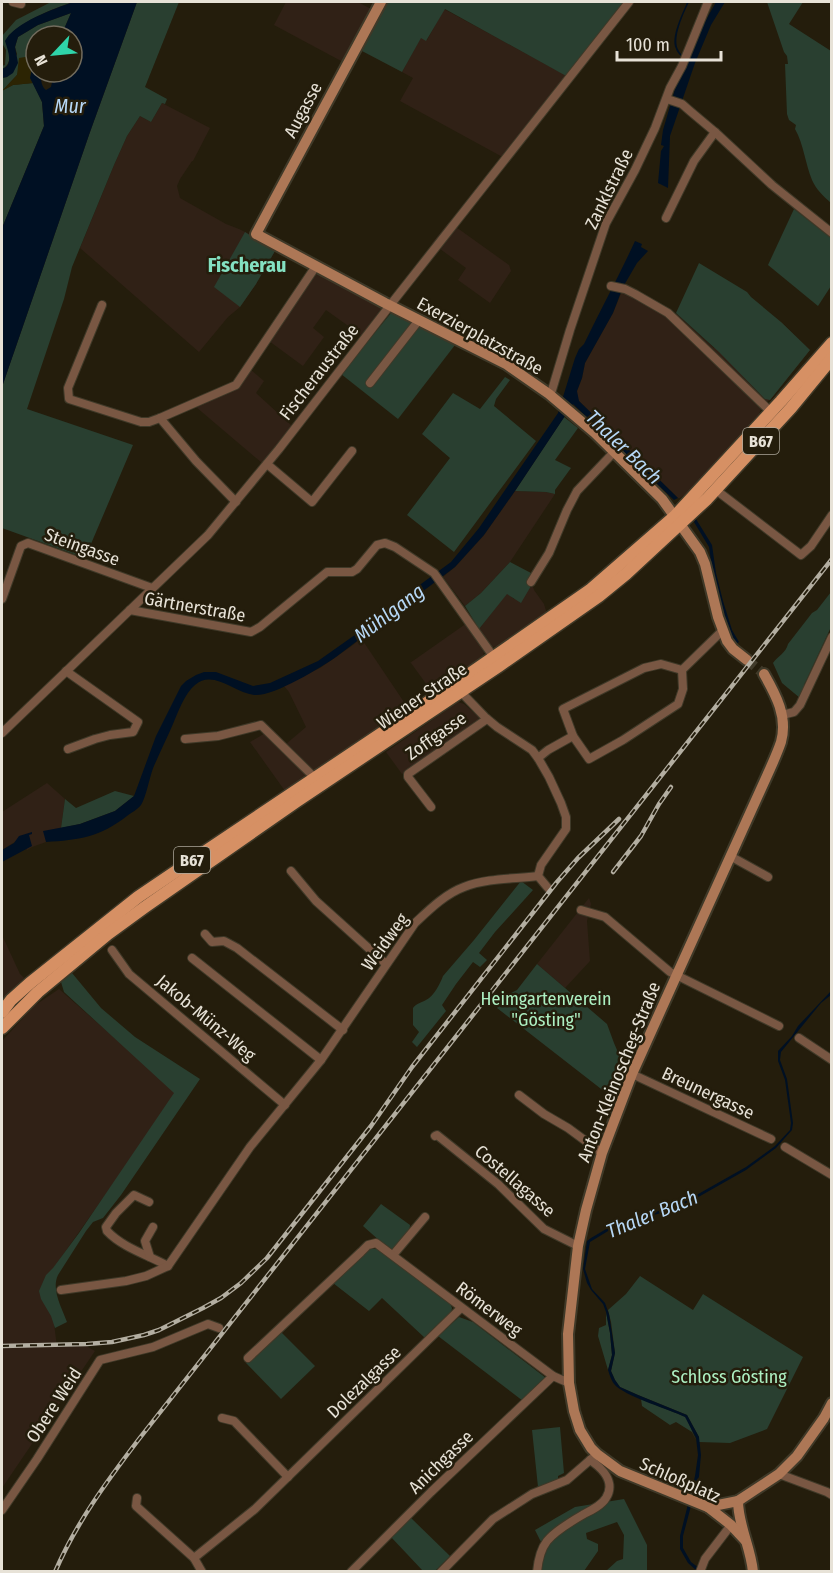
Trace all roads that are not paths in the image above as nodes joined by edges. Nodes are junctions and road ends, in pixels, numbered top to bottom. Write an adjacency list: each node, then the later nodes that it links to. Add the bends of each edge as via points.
1 (12, 2): 5 (street)
2 (381, 2): 10 (main road, Augasse)
3 (629, 2): 14 (street, Fischeraustraße)
4 (708, 2): 6 (street, Zanklstraße, via 670,88)
5 (21, 4)
6 (669, 99): 7 (street, via 682,104); 19 (street, Zanklstraße, via 606,223)
7 (715, 132): 8 (street, via 694,161); 9 (street)
8 (666, 218)
9 (831, 233)
10 (256, 234): 11 (main road, Exerzierplatzstraße)
11 (316, 266): 14 (main road, Exerzierplatzstraße); 21 (street, via 236,385)
12 (611, 286): 20 (street, via 625,289 669,313)
13 (102, 305): 21 (street, via 68,388 69,399 141,422)
14 (390, 306): 15 (main road, Exerzierplatzstraße); 24 (street, Fischeraustraße)
15 (419, 320): 18 (street); 19 (main road, Exerzierplatzstraße, via 506,364)
16 (831, 343): 20 (main road, Wiener Straße / B67)
17 (831, 358): 25 (main road, Wiener Straße / B67)
18 (370, 383)
19 (549, 394): 23 (main road, Exerzierplatzstraße)
20 (771, 412): 28 (main road, Wiener Straße / B67)
21 (160, 418): 26 (street)
22 (352, 451): 24 (street, via 312,502)
23 (615, 451): 28 (main road, Exerzierplatzstraße); 29 (street, via 577,491)
24 (267, 464): 26 (street, Fischeraustraße)
25 (716, 490): 27 (street, via 801,555); 28 (main road, Wiener Straße / B67)
26 (236, 502): 30 (street, Fischeraustraße, via 208,535)
27 (831, 515)
28 (678, 520): 33 (main road, Exerzierplatzstraße, via 705,564); 35 (main road, Wiener Straße / B67, via 590,590); 40 (main road, Wiener Straße / B67, via 626,574 573,616)
29 (531, 582)
30 (152, 588): 31 (street, Steingasse, via 28,543 21,546); 32 (street, Fischeraustraße)
31 (2, 599)
32 (130, 610): 35 (street, Gärtnerstraße, via 251,632 318,578 327,572 352,572 372,549 384,543 434,573); 38 (street, Fischeraustraße)
33 (722, 631): 36 (main road, Exerzierplatzstraße); 37 (street)
34 (831, 637): 41 (street, via 802,702 794,712)
35 (493, 656): 40 (main road, Wiener Straße / B67)
36 (747, 660)
37 (682, 670): 44 (street, via 661,664 644,668 563,709); 44 (street, via 683,689 678,704 623,740 589,759)
38 (66, 671): 43 (street, Fischeraustraße); 46 (street, via 138,722 133,732)
39 (764, 674): 41 (main road)
40 (458, 688): 42 (street); 48 (main road, Wiener Straße / B67); 63 (main road, Wiener Straße / B67, via 108,934 38,992)
41 (781, 711): 50 (main road, Anton-Kleinoscheg-Straße, via 782,741)
42 (487, 719): 47 (street); 49 (street, Zoffgasse, via 408,774)
43 (2, 733)
44 (573, 736): 47 (street)
45 (185, 739): 48 (street, via 218,736 260,722)
46 (68, 749)
47 (538, 758): 52 (street, via 566,817 566,829)
48 (315, 778): 61 (main road, Wiener Straße / B67, via 138,897 30,983)
49 (432, 807)
50 (730, 856): 53 (street); 60 (main road, Anton-Kleinoscheg-Straße)
51 (291, 871): 59 (street, via 316,901)
52 (538, 876): 54 (street); 59 (street, Weidweg, via 463,887 414,923)
53 (768, 877)
54 (548, 888)
55 (581, 910): 60 (street, via 605,917)
56 (205, 934): 64 (street, via 212,942 224,941 237,948)
57 (112, 950): 70 (street, Jakob-Münz-Weg, via 129,974)
58 (192, 957): 66 (street)
59 (386, 964): 64 (street, Weidweg)
60 (676, 975): 62 (street); 68 (main road, Anton-Kleinoscheg-Straße)
61 (2, 1012)
62 (779, 1026)
63 (2, 1028)
64 (343, 1030): 66 (street, Weidweg)
65 (799, 1038): 67 (street)
66 (321, 1060): 70 (street, Weidweg)
67 (831, 1060)
68 (632, 1074): 72 (street, Breunergasse); 74 (main road, Anton-Kleinoscheg-Straße)
69 (519, 1095): 74 (street)
70 (285, 1105): 82 (street, Weidweg, via 250,1147)
71 (435, 1136): 79 (street, Costellagasse, via 498,1184 544,1229)
72 (771, 1139)
73 (785, 1147): 75 (street)
74 (602, 1153): 79 (main road, Anton-Kleinoscheg-Straße)
75 (831, 1175)
76 (149, 1202): 81 (street, via 134,1195 106,1229)
77 (425, 1217): 80 (street)
78 (153, 1227): 81 (street, via 145,1241)
79 (578, 1246): 88 (main road, Anton-Kleinoscheg-Straße, via 567,1334)
80 (393, 1255): 84 (street, Römerweg); 86 (street, Römerweg, via 376,1243 368,1245)
81 (150, 1257): 82 (street)
82 (168, 1266): 83 (street, via 126,1281)
83 (61, 1290)
84 (461, 1308): 87 (street, Römerweg); 93 (street, Dolezalgasse)
85 (219, 1328): 98 (street, Obere Weid, via 208,1324 153,1347 100,1360)
86 (248, 1358)
87 (553, 1376): 88 (street, Römerweg); 104 (street, Anichgasse)
88 (569, 1383): 91 (main road, Anton-Kleinoscheg-Straße, via 579,1426)
89 (831, 1403): 92 (main road, via 797,1456)
90 (222, 1418): 93 (street, via 234,1421)
91 (593, 1457): 97 (main road, Schloßplatz); 105 (street, via 567,1480 532,1494 493,1519); 106 (street, via 606,1474 610,1491 597,1506 549,1539 539,1555)
92 (779, 1474): 94 (street); 96 (main road)
93 (288, 1477): 101 (street, Dolezalgasse)
94 (831, 1495)
95 (137, 1498): 101 (street, via 136,1506)
96 (738, 1501): 97 (main road); 100 (main road)
97 (708, 1507): 99 (main road, Schloßplatz)
98 (2, 1510)
99 (731, 1525): 100 (main road, Schloßplatz); 102 (street)
100 (745, 1540): 107 (main road)
101 (194, 1558): 103 (street)
102 (701, 1569)
103 (202, 1572)
104 (351, 1572)
105 (441, 1572)
106 (537, 1572)
107 (753, 1572)

